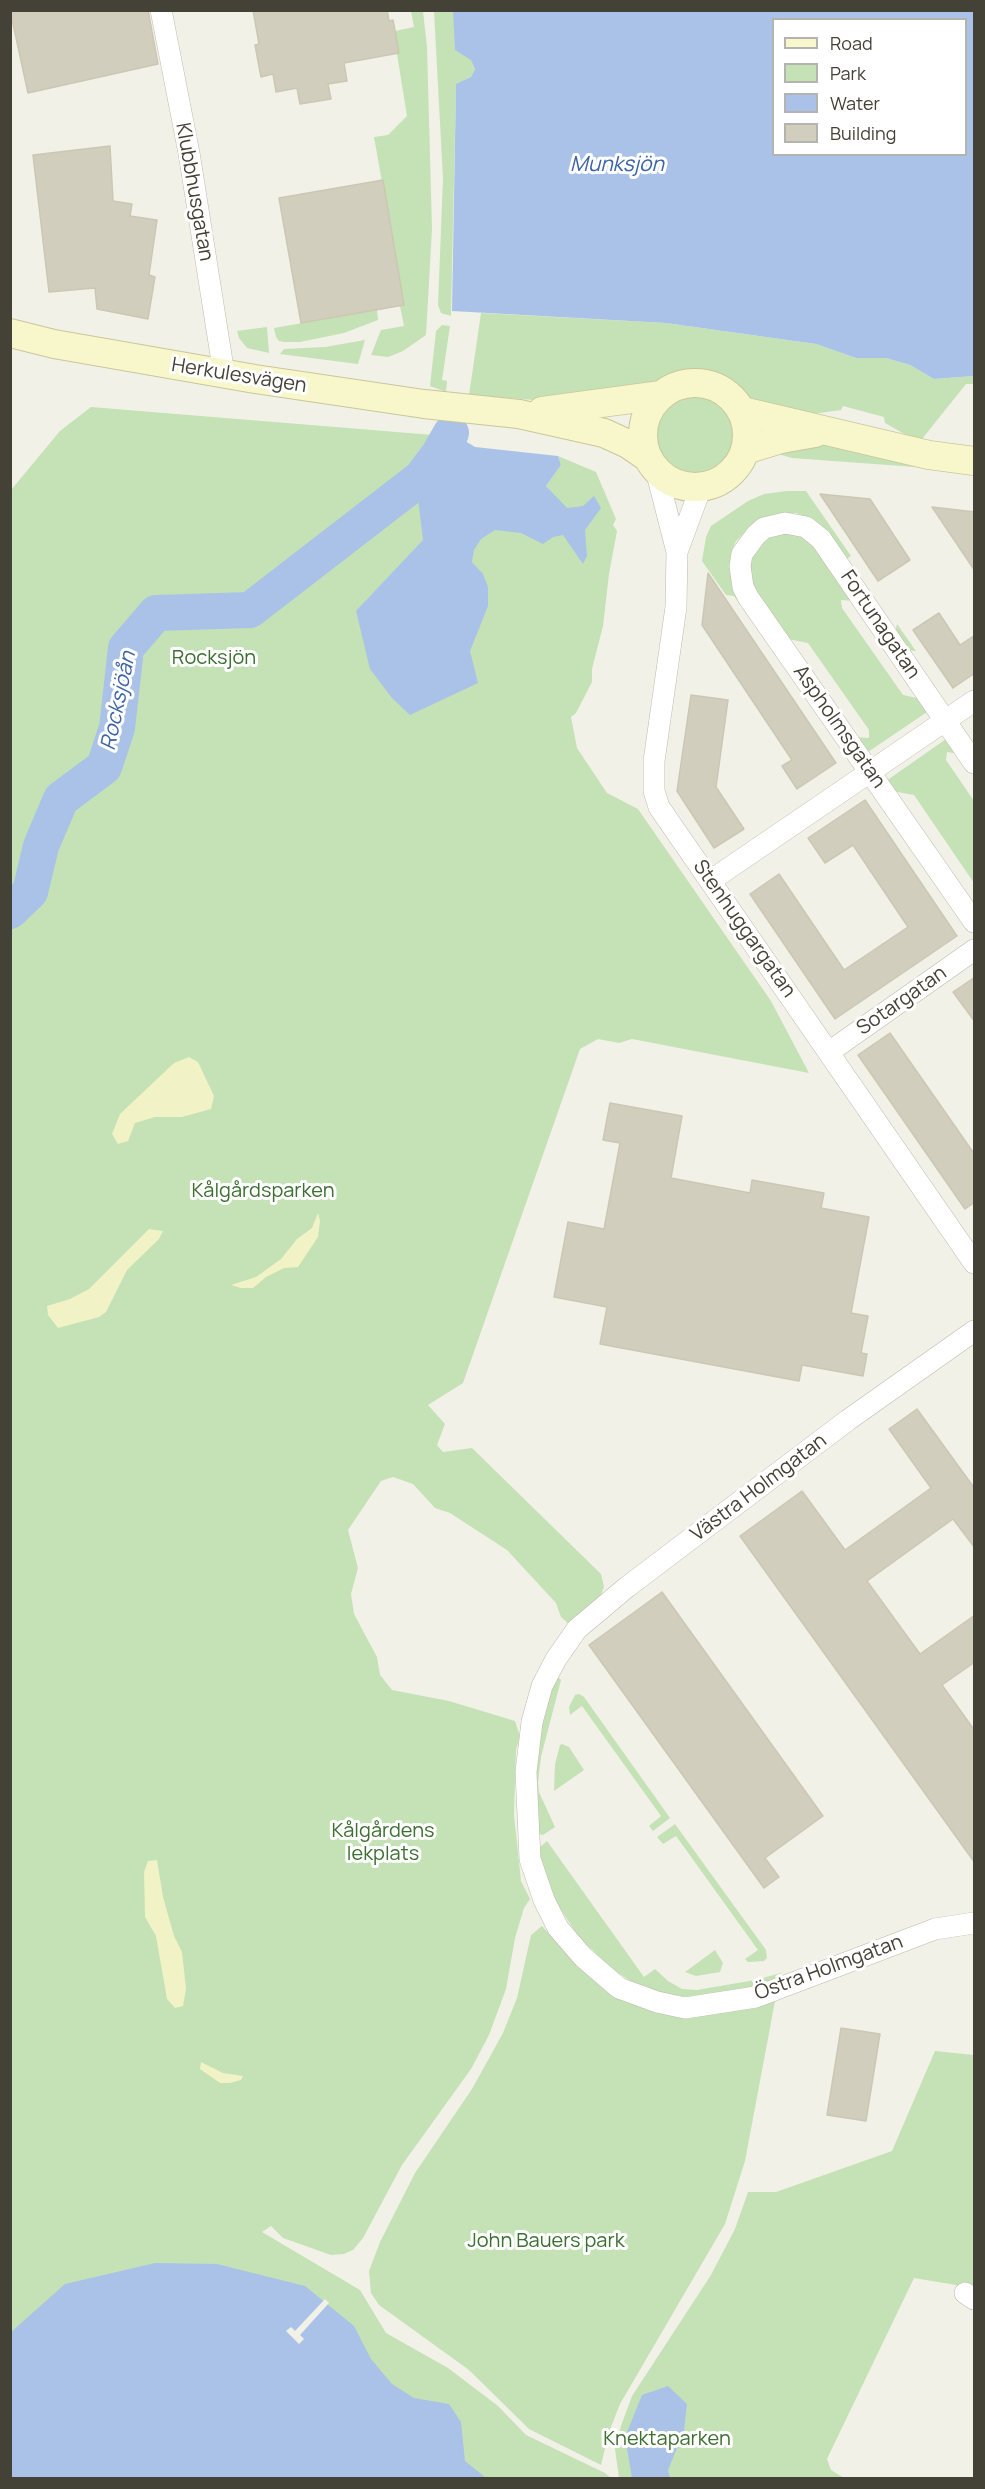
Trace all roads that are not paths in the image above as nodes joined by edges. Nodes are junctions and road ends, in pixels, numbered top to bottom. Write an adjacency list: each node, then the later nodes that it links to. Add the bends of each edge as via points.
1 (161, 10): 3 (street, Klubbhusgatan, via 189,153)
2 (10, 333): 3 (main road, Herkulesvägen)
3 (224, 374): 6 (main road, Herkulesvägen)
4 (661, 395): 5 (main road, via 678,386 705,384 730,396); 6 (main road); 10 (main road, via 650,407 644,423 642,441)
5 (742, 411): 7 (main road); 8 (main road, via 747,430)
6 (519, 414): 10 (main road, via 603,433 628,444)
7 (832, 431): 8 (main road, via 781,439); 9 (main road, via 929,455)
8 (745, 450): 11 (main road, via 732,472)
9 (975, 460)
10 (651, 464): 11 (main road, via 669,481); 13 (street, Stenhuggargatan)
11 (701, 487): 13 (street, Stenhuggargatan)
12 (764, 528): 15 (street, Fortunagatan, via 796,524 821,539); 17 (street, Aspholmsgatan, via 742,554 743,587)
13 (677, 552): 18 (street, Stenhuggargatan, via 676,607 654,761 654,791 660,807)
14 (975, 701): 15 (street)
15 (945, 720): 16 (street, Fortunagatan); 17 (street)
16 (975, 763)
17 (871, 772): 18 (street); 19 (street, Aspholmsgatan)
18 (710, 880): 21 (street, Stenhuggargatan)
19 (975, 922)
20 (975, 950): 21 (street, Sotargatan)
21 (829, 1052): 22 (street, Stenhuggargatan)
22 (975, 1263)
23 (975, 1331): 24 (street, Västra Holmgatan, via 849,1419 627,1587 577,1629)
24 (556, 1659): 25 (street, Östra Holmgatan, via 542,1686 532,1722 526,1772 530,1859 558,1928 583,1957 620,1988 685,2008 756,1997 935,1929)
25 (975, 1923)

